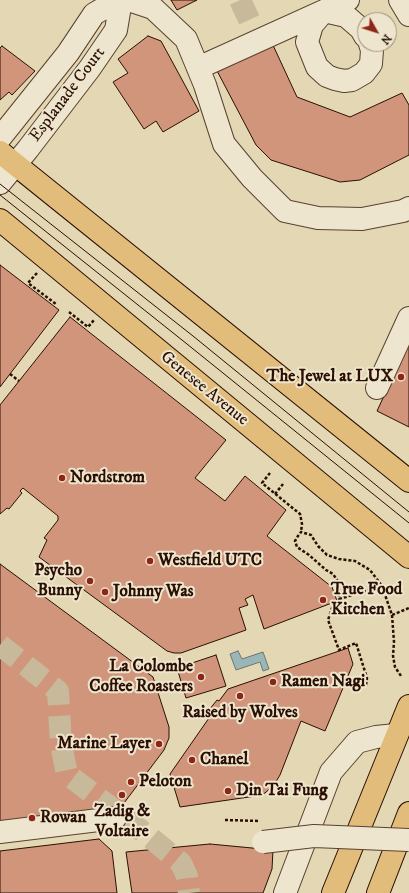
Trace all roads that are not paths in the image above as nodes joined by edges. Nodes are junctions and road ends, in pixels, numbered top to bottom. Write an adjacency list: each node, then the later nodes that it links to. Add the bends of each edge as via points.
1 (118, 0): 11 (street, Esplanade Court, via 94,14 68,53)
2 (121, 0): 12 (street, Esplanade Court, via 116,30 90,68 28,149)
3 (129, 0): 10 (street, via 153,8 186,39)
4 (348, 0): 6 (street)
5 (400, 0): 7 (street)
6 (324, 11): 8 (street, via 346,16); 9 (street, via 312,25 307,42 317,67 327,76 335,80 352,80 364,73 371,64); 10 (street)
7 (409, 15)
8 (357, 26)
9 (372, 52)
10 (198, 68): 14 (street, via 224,144 252,178 285,211 318,218 362,219)
11 (0, 138)
12 (8, 158): 13 (street, Esplanade Court); 18 (main road)
13 (0, 183)
14 (409, 208)
15 (0, 220): 19 (main road, Genesee Avenue)
16 (409, 318): 17 (street)
17 (377, 388)
18 (409, 481)
19 (409, 557)
20 (409, 706): 21 (main road)
21 (396, 735): 27 (street, via 357,742 332,772); 28 (main road)
22 (409, 813): 29 (main road)
23 (115, 818): 24 (street)
24 (0, 832)
25 (262, 832): 26 (street, bridge)
26 (409, 840)
27 (285, 893)
28 (334, 893)
29 (378, 893)

